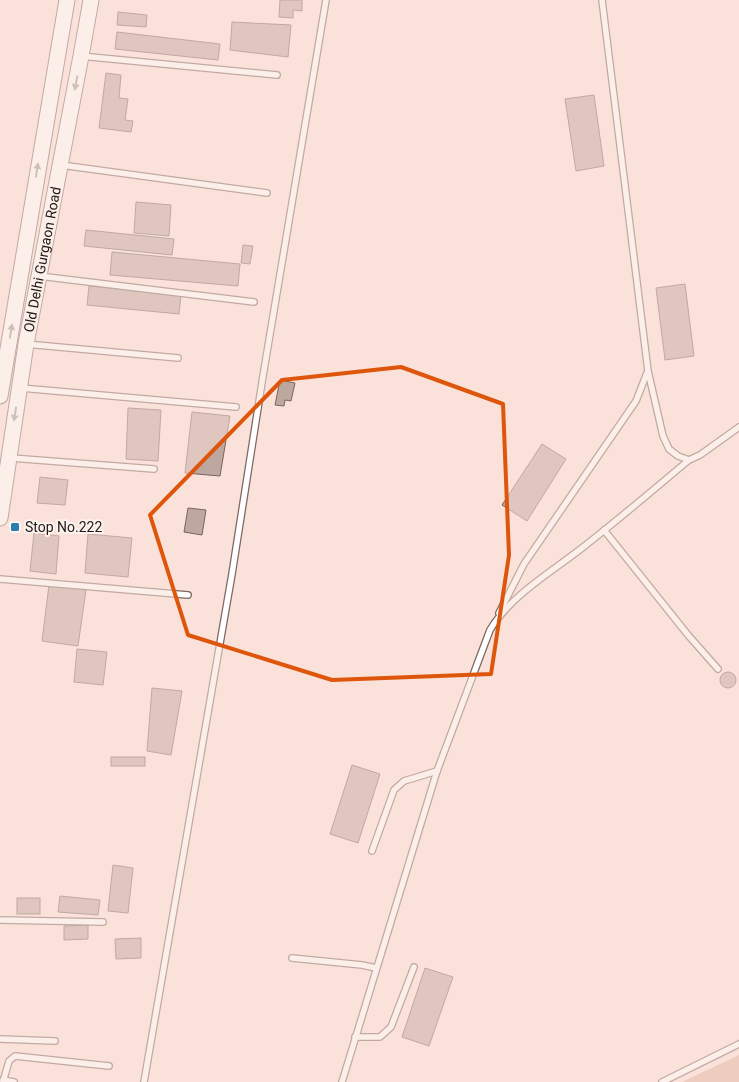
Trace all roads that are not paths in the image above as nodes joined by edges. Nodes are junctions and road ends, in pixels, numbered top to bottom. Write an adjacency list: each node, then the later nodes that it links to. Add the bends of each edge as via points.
1 (67, 0): 15 (main road, Old Delhi Gurgaon Road, one-way to 1)
2 (91, 0): 5 (main road, Old Delhi Gurgaon Road)
3 (326, 0): 41 (lane)
4 (602, 0): 13 (lane)
5 (82, 56): 6 (lane); 7 (main road, Old Delhi Gurgaon Road, one-way to 7)
6 (277, 75)
7 (61, 165): 8 (lane); 9 (main road, Old Delhi Gurgaon Road)
8 (268, 193)
9 (39, 276): 10 (lane); 11 (main road, Old Delhi Gurgaon Road)
10 (254, 302)
11 (26, 344): 12 (lane); 14 (main road, Old Delhi Gurgaon Road)
12 (178, 358)
13 (648, 371): 19 (lane, via 663,436 669,448); 25 (lane, via 636,402 524,564)
14 (19, 388): 16 (lane); 18 (main road, Old Delhi Gurgaon Road, one-way to 18)
15 (0, 396)
16 (236, 408)
17 (739, 427): 19 (lane)
18 (9, 458): 20 (lane); 21 (main road, Old Delhi Gurgaon Road)
19 (689, 460): 22 (lane)
20 (154, 469)
21 (0, 518)
22 (604, 530): 25 (lane, via 526,589); 26 (lane)
23 (0, 579): 24 (lane)
24 (188, 595)
25 (497, 619): 27 (lane, via 484,643)
26 (718, 669)
27 (437, 771): 28 (lane, via 404,781 394,790); 33 (lane)
28 (372, 851)
29 (0, 920): 30 (lane)
30 (103, 922)
31 (292, 958): 33 (lane)
32 (414, 967): 34 (lane, via 391,1027 380,1037)
33 (376, 968): 34 (lane)
34 (355, 1037): 42 (lane)
35 (0, 1038): 36 (lane)
36 (55, 1041)
37 (739, 1044): 43 (lane)
38 (109, 1066): 39 (lane, via 15,1056 9,1061)
39 (3, 1081): 40 (lane)
40 (14, 1082)
41 (144, 1082)
42 (342, 1082)
43 (662, 1082)

